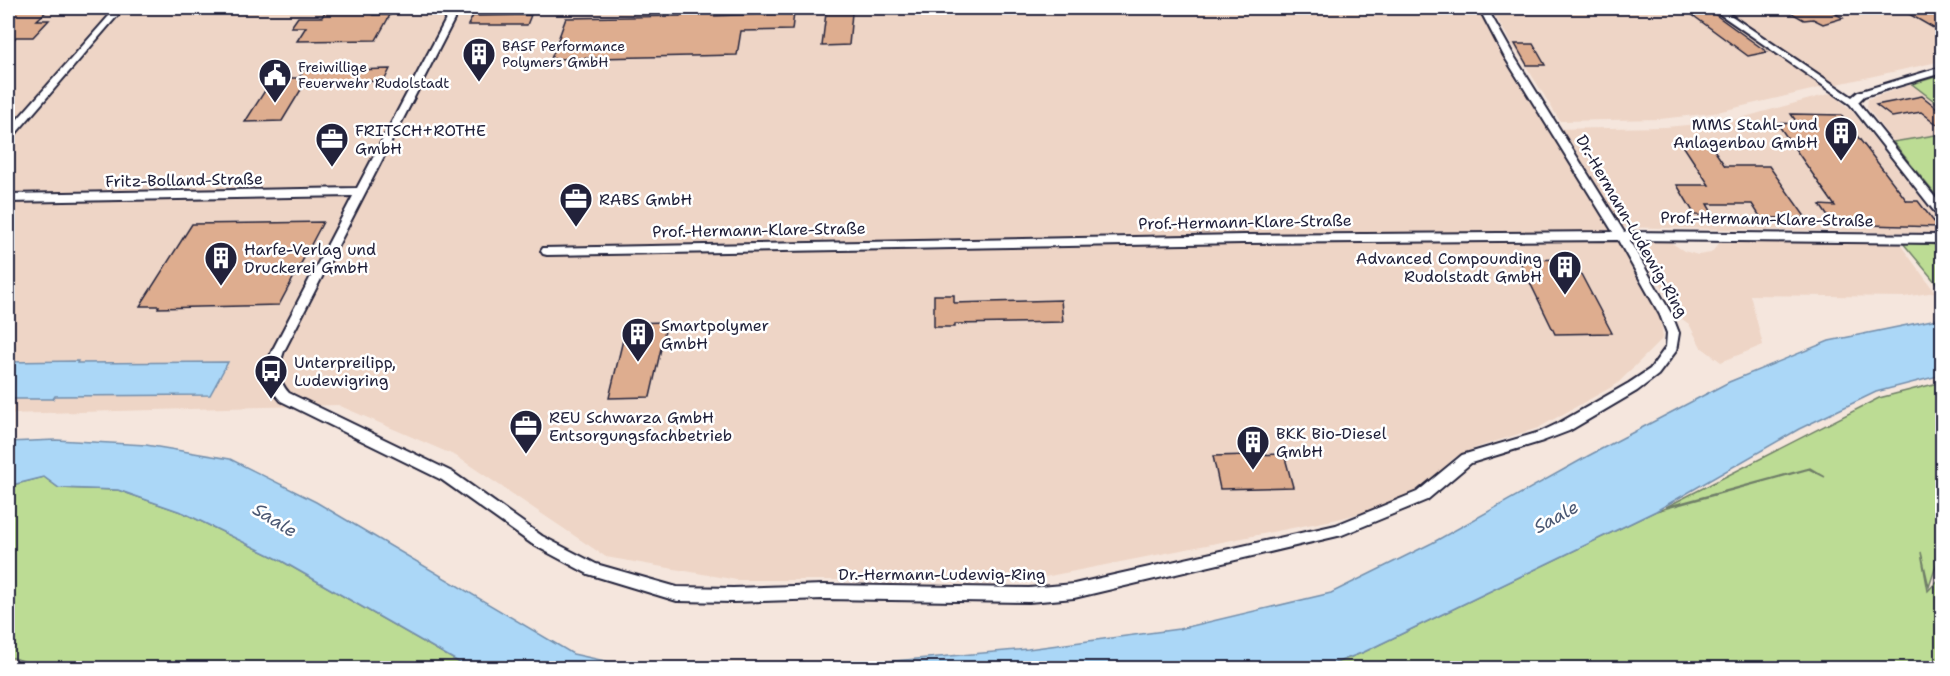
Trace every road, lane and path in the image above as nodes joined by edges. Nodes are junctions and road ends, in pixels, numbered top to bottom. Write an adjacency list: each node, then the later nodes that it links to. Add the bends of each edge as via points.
1 (120, 8): 8 (street)
2 (456, 8): 10 (street, Dr.-Hermann-Ludewig-Ring)
3 (1483, 8): 13 (street, Dr.-Hermann-Ludewig-Ring)
4 (1715, 8): 6 (street)
5 (1942, 70): 6 (street, via 1861,94)
6 (1852, 102): 12 (street)
7 (8, 119): 8 (street)
8 (21, 119): 9 (street)
9 (8, 136)
10 (360, 192): 11 (street, Fritz-Bolland-Straße); 13 (street, Dr.-Hermann-Ludewig-Ring, via 277,356 272,382 278,392 447,476 537,540 593,569 677,594 1029,595 1074,591 1337,531 1422,496 1467,459 1564,427 1654,372 1672,348 1673,333)
11 (8, 198)
12 (1942, 213)
13 (1620, 234): 14 (street, Prof.-Hermann-Klare-Straße); 15 (street, Prof.-Hermann-Klare-Straße)
14 (1942, 239)
15 (547, 251)

